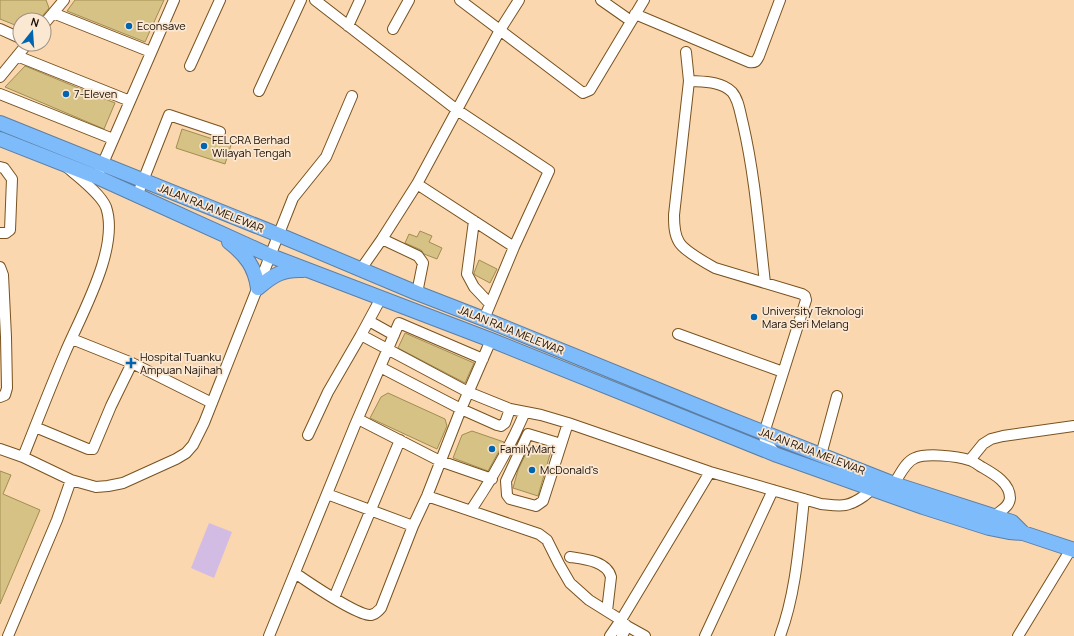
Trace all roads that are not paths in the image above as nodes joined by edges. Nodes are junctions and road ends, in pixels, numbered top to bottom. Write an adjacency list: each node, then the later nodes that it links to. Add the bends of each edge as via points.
1 (64, 0): 13 (street)
2 (174, 0): 21 (street)
3 (220, 0): 24 (street)
4 (301, 0): 27 (street)
5 (315, 0): 15 (street)
6 (360, 0): 15 (street)
7 (409, 0): 17 (street)
8 (460, 0): 18 (street)
9 (519, 0): 18 (street)
10 (601, 0): 14 (street)
11 (644, 0): 14 (street)
12 (780, 0): 14 (street, via 756,62 749,62)
13 (53, 13): 21 (street)
14 (633, 18): 18 (street, via 590,90 583,93)
15 (348, 26): 31 (street)
16 (0, 29): 19 (street)
17 (393, 29)
18 (500, 30): 31 (street)
19 (12, 34)
20 (20, 52): 23 (street)
21 (151, 52): 30 (street)
22 (686, 52): 26 (street)
23 (17, 56): 25 (street); 30 (street)
24 (190, 66)
25 (0, 76)
26 (689, 80): 53 (street, via 724,86 738,102 751,156); 53 (street, via 674,230 679,243 702,261 715,268)
27 (259, 91)
28 (0, 94): 35 (street)
29 (352, 96): 46 (street, via 326,157 293,198)
30 (130, 101): 35 (street)
31 (457, 110): 41 (street); 48 (street, via 549,171)
32 (0, 123): 37 (highway, JALAN RAJA MELEWAR)
33 (220, 132): 40 (street, via 169,114)
34 (0, 139): 36 (highway, JALAN RAJA MELEWAR)
35 (114, 139): 37 (street)
36 (64, 164): 39 (highway, JALAN RAJA MELEWAR); 64 (street, via 100,197 109,222 102,264)
37 (102, 164): 39 (street); 40 (highway, JALAN RAJA MELEWAR)
38 (0, 167): 45 (street, via 4,168 12,179 10,230)
39 (96, 177): 42 (highway, JALAN RAJA MELEWAR)
40 (143, 180): 42 (street); 46 (highway, JALAN RAJA MELEWAR)
41 (417, 184): 43 (street); 47 (street)
42 (136, 196): 44 (highway, JALAN RAJA MELEWAR)
43 (474, 221): 48 (street); 57 (street, via 467,274 474,287)
44 (213, 229): 49 (highway, JALAN RAJA MELEWAR); 54 (highway, via 242,252 251,266)
45 (0, 233)
46 (279, 235): 49 (street); 51 (highway, JALAN RAJA MELEWAR)
47 (382, 240): 51 (street); 55 (street, via 418,256 423,263)
48 (514, 247): 57 (street)
49 (271, 256): 52 (highway, JALAN RAJA MELEWAR); 54 (street)
50 (0, 267): 63 (street, via 3,275)
51 (361, 269): 55 (highway, JALAN RAJA MELEWAR)
52 (314, 272): 54 (highway, via 284,271 274,275); 56 (highway, JALAN RAJA MELEWAR)
53 (765, 283): 70 (street, via 802,294 806,300)
54 (258, 288): 74 (street)
55 (417, 293): 58 (highway, JALAN RAJA MELEWAR)
56 (381, 298): 59 (street); 65 (highway, JALAN RAJA MELEWAR)
57 (490, 304): 58 (street)
58 (484, 319): 78 (highway, JALAN RAJA MELEWAR)
59 (369, 321): 61 (street); 62 (street)
60 (678, 334): 70 (street)
61 (362, 335): 66 (street); 85 (street, via 328,392)
62 (394, 335): 66 (street); 67 (street, via 399,323)
63 (3, 336): 73 (street, via 7,388 5,395)
64 (72, 339): 68 (street); 82 (street)
65 (491, 340): 67 (street); 83 (highway, JALAN RAJA MELEWAR)
66 (388, 350): 69 (street); 71 (street)
67 (483, 359): 71 (street)
68 (132, 363): 74 (street); 82 (street, via 93,449)
69 (380, 367): 75 (street); 79 (street)
70 (783, 372): 84 (street)
71 (468, 392): 75 (street); 76 (street)
72 (838, 396): 91 (street)
73 (0, 397)
74 (212, 403): 98 (street, via 193,445 176,459 123,483 108,486 96,487)
75 (461, 409): 76 (street, via 501,426 505,423); 94 (street)
76 (510, 409): 77 (street)
77 (525, 412): 80 (street); 97 (street, via 511,445)
78 (722, 416): 83 (highway, via 728,422 727,425); 84 (highway, JALAN RAJA MELEWAR)
79 (358, 419): 87 (street); 102 (street)
80 (568, 423): 88 (street); 95 (street)
81 (1074, 426): 93 (street, via 991,439 983,444)
82 (35, 427): 92 (street)
83 (716, 431): 86 (highway, JALAN RAJA MELEWAR)
84 (764, 433): 86 (street, via 755,437); 90 (street, via 765,441); 91 (highway, JALAN RAJA MELEWAR)
85 (308, 435)
86 (736, 438): 90 (highway, JALAN RAJA MELEWAR)
87 (400, 440): 94 (street); 105 (street)
88 (561, 444): 88 (street, via 542,501 536,506 510,499 507,495 506,481 528,434)
89 (0, 449): 92 (street)
90 (777, 455): 101 (highway, JALAN RAJA MELEWAR)
91 (821, 455): 96 (highway, JALAN RAJA MELEWAR)
92 (23, 457): 98 (street)
93 (970, 460): 99 (street, via 932,455 914,458 906,465); 107 (street, via 998,476 1008,489 1008,506)
94 (440, 461): 97 (street); 103 (street)
95 (710, 472): 100 (street); 114 (street)
96 (877, 477): 99 (highway, JALAN RAJA MELEWAR); 101 (street)
97 (492, 479): 106 (street)
98 (71, 480): 115 (street)
99 (894, 484): 107 (highway, JALAN RAJA MELEWAR)
100 (773, 490): 104 (street); 120 (street)
101 (872, 490): 104 (street, via 852,504 838,506); 107 (highway, JALAN RAJA MELEWAR)
102 (328, 494): 105 (street); 111 (street)
103 (427, 496): 106 (street); 108 (street)
104 (804, 499): 121 (street, via 795,576 786,622)
105 (371, 510): 108 (street); 112 (street)
106 (471, 510): 113 (street, via 539,534 547,540 570,582 588,600)
107 (991, 522): 109 (highway, JALAN RAJA MELEWAR, via 1009,532 1023,533)
108 (413, 526): 112 (street, via 381,608 375,614 361,612)
109 (1072, 550): 122 (street)
110 (570, 556): 113 (street, via 606,567 611,577)
111 (295, 573): 112 (street); 116 (street)
112 (334, 598)
113 (607, 612): 114 (street)
114 (624, 623): 117 (street); 118 (street); 119 (street)
115 (8, 636)
116 (270, 636)
117 (610, 636)
118 (622, 636)
119 (645, 636)
120 (704, 636)
121 (780, 636)
122 (1018, 636)

